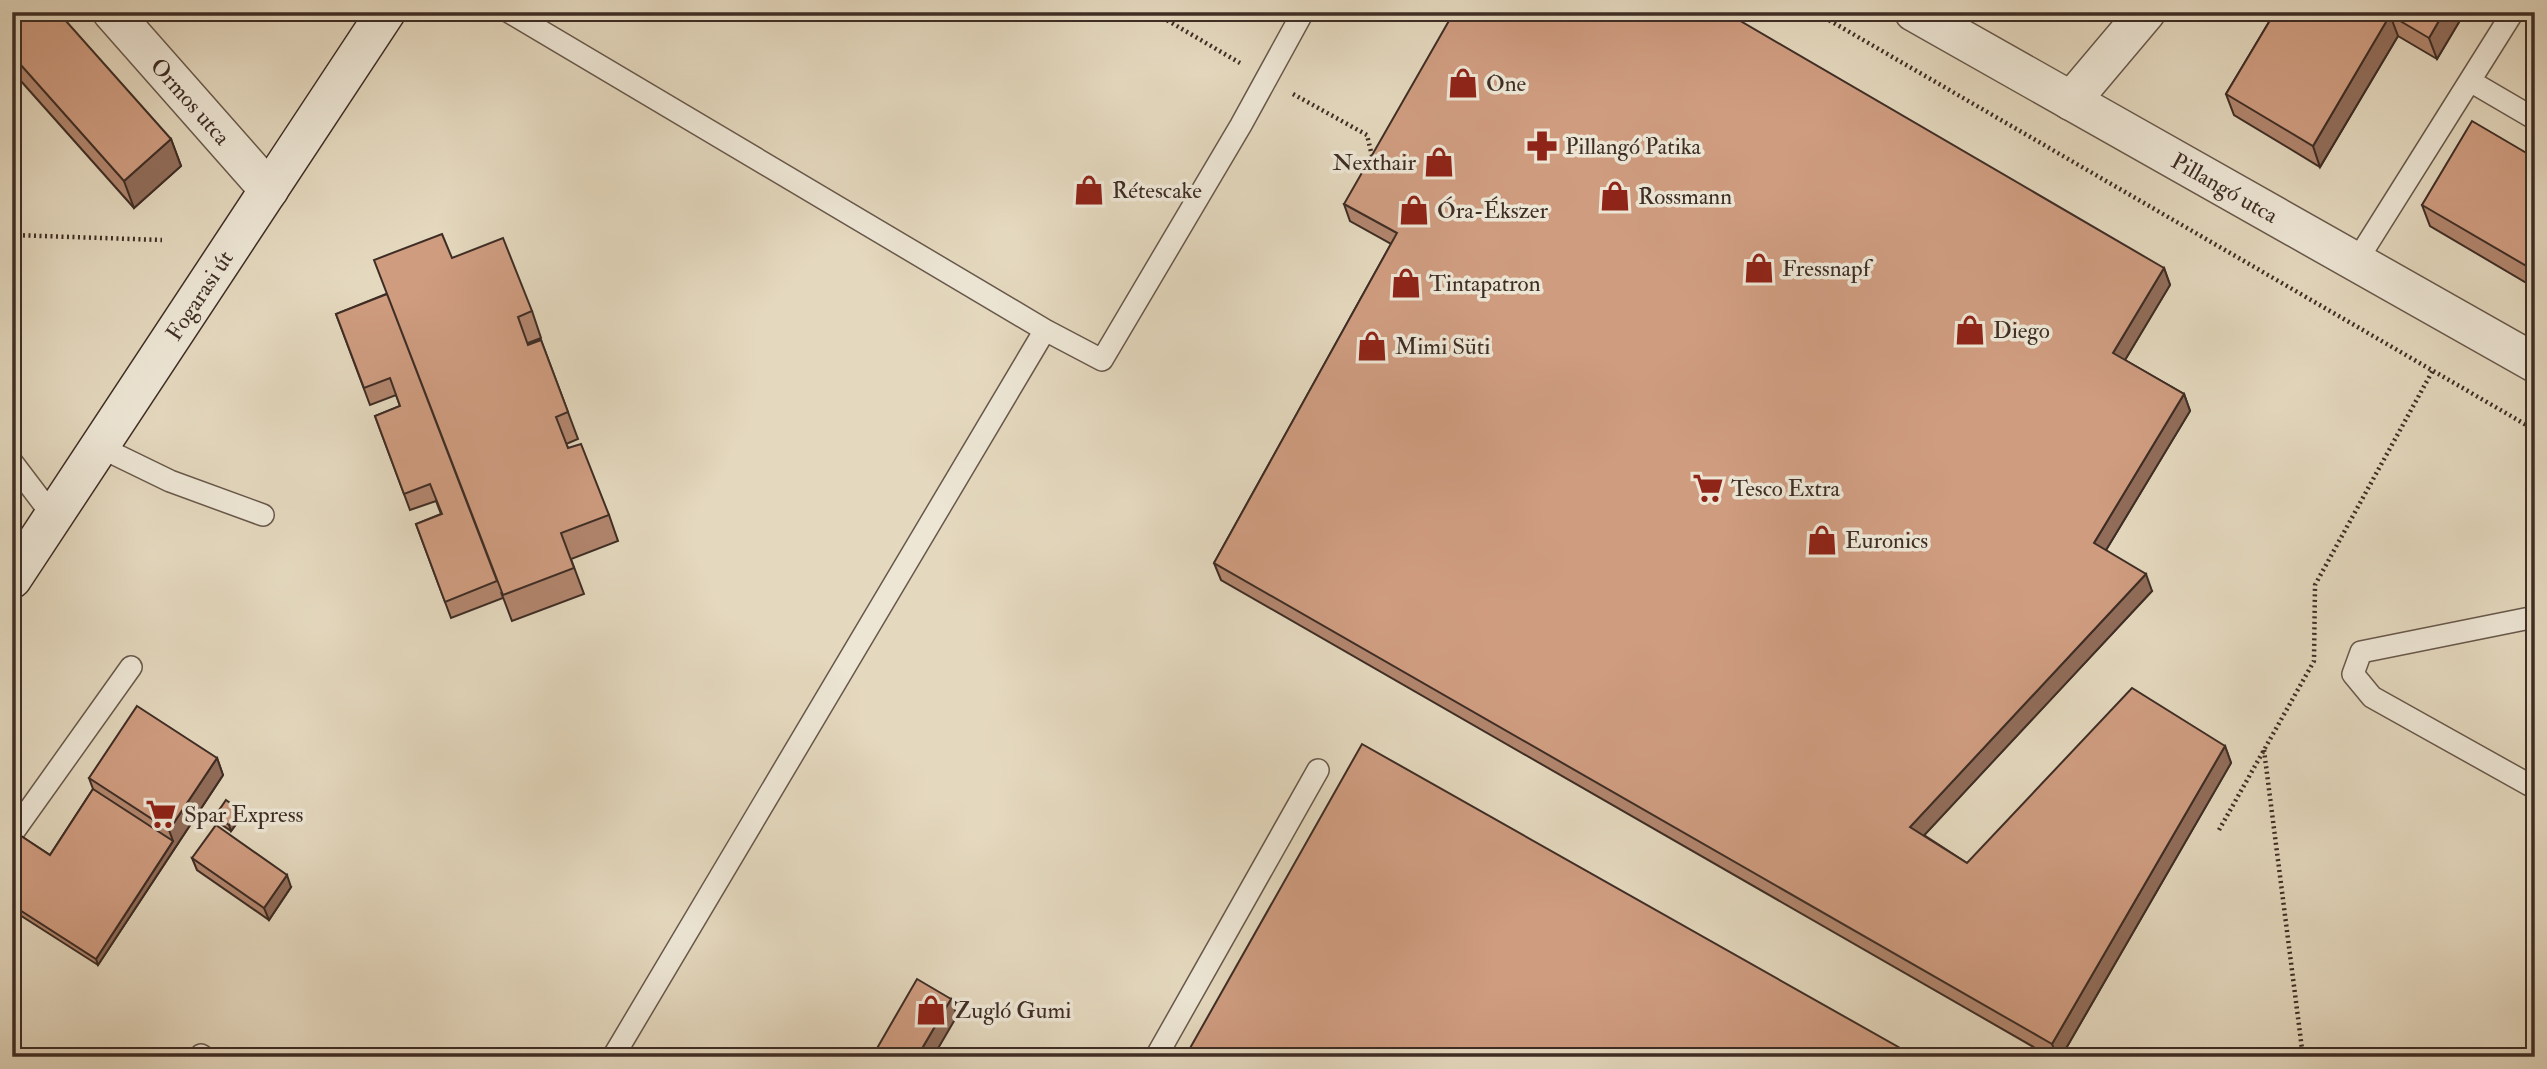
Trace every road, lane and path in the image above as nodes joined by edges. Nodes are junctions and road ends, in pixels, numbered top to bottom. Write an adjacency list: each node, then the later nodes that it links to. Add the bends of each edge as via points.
1 (112, 12): 12 (street, Ormos utca)
2 (386, 12): 12 (street, Fogarasi út)
3 (509, 12): 16 (lane)
4 (1303, 12): 16 (lane, via 1102,360)
5 (1815, 12): 18 (path)
6 (1914, 12): 10 (street, Pillangó utca)
7 (2146, 12): 10 (street)
8 (2513, 12): 9 (lane)
9 (2470, 81): 11 (lane); 15 (lane)
10 (2071, 102): 15 (street, Pillangó utca)
11 (2535, 119)
12 (269, 190): 20 (street, Fogarasi út)
13 (12, 235): 14 (path)
14 (162, 240)
15 (2356, 262): 17 (street, Pillangó utca)
16 (1045, 330): 32 (lane)
17 (2535, 363)
18 (2433, 370): 19 (path); 27 (path, via 2315,585 2314,661)
19 (2535, 430)
20 (100, 447): 22 (lane, via 170,481); 23 (street, Fogarasi út)
21 (12, 462): 23 (lane)
22 (262, 514)
23 (54, 516): 24 (street, Fogarasi út)
24 (12, 579)
25 (2535, 617): 29 (lane, via 2361,652 2353,674 2372,697)
26 (131, 667): 31 (lane)
27 (2264, 750): 30 (path); 34 (path)
28 (1318, 770): 33 (lane)
29 (2535, 788)
30 (2219, 830)
31 (12, 834)
32 (613, 1057)
33 (1156, 1057)
34 (2303, 1057)

